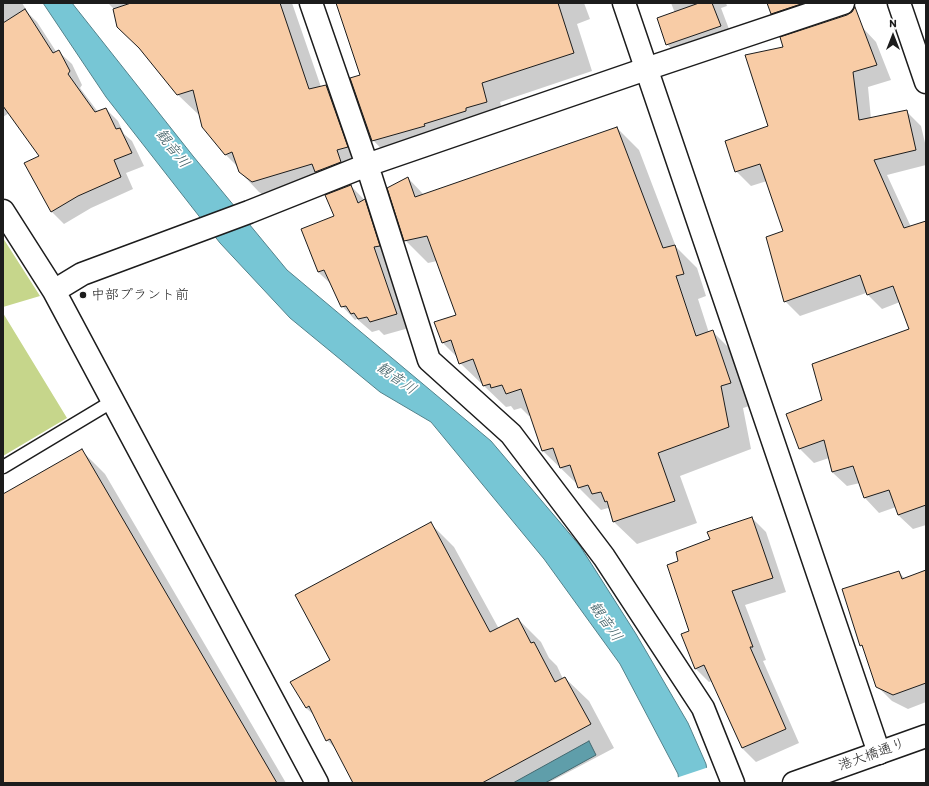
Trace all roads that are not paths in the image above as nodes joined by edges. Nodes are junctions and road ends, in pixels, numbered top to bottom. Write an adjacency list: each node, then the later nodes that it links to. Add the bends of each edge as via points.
1 (311, 3): 7 (street)
2 (624, 3): 5 (street)
3 (843, 3): 5 (street)
4 (899, 3): 6 (street)
5 (646, 69): 7 (street); 13 (street)
6 (926, 82)
7 (367, 165): 9 (street, via 82,274); 16 (street, via 429,360 511,434 604,557 703,708)
8 (3, 211): 9 (street)
9 (54, 291): 10 (street)
10 (113, 401): 11 (lane); 15 (street)
11 (3, 467)
12 (926, 736): 13 (street, 港大橋通り)
13 (879, 753): 14 (street, 港大橋通り)
14 (804, 781)
15 (317, 783)
16 (733, 783)

